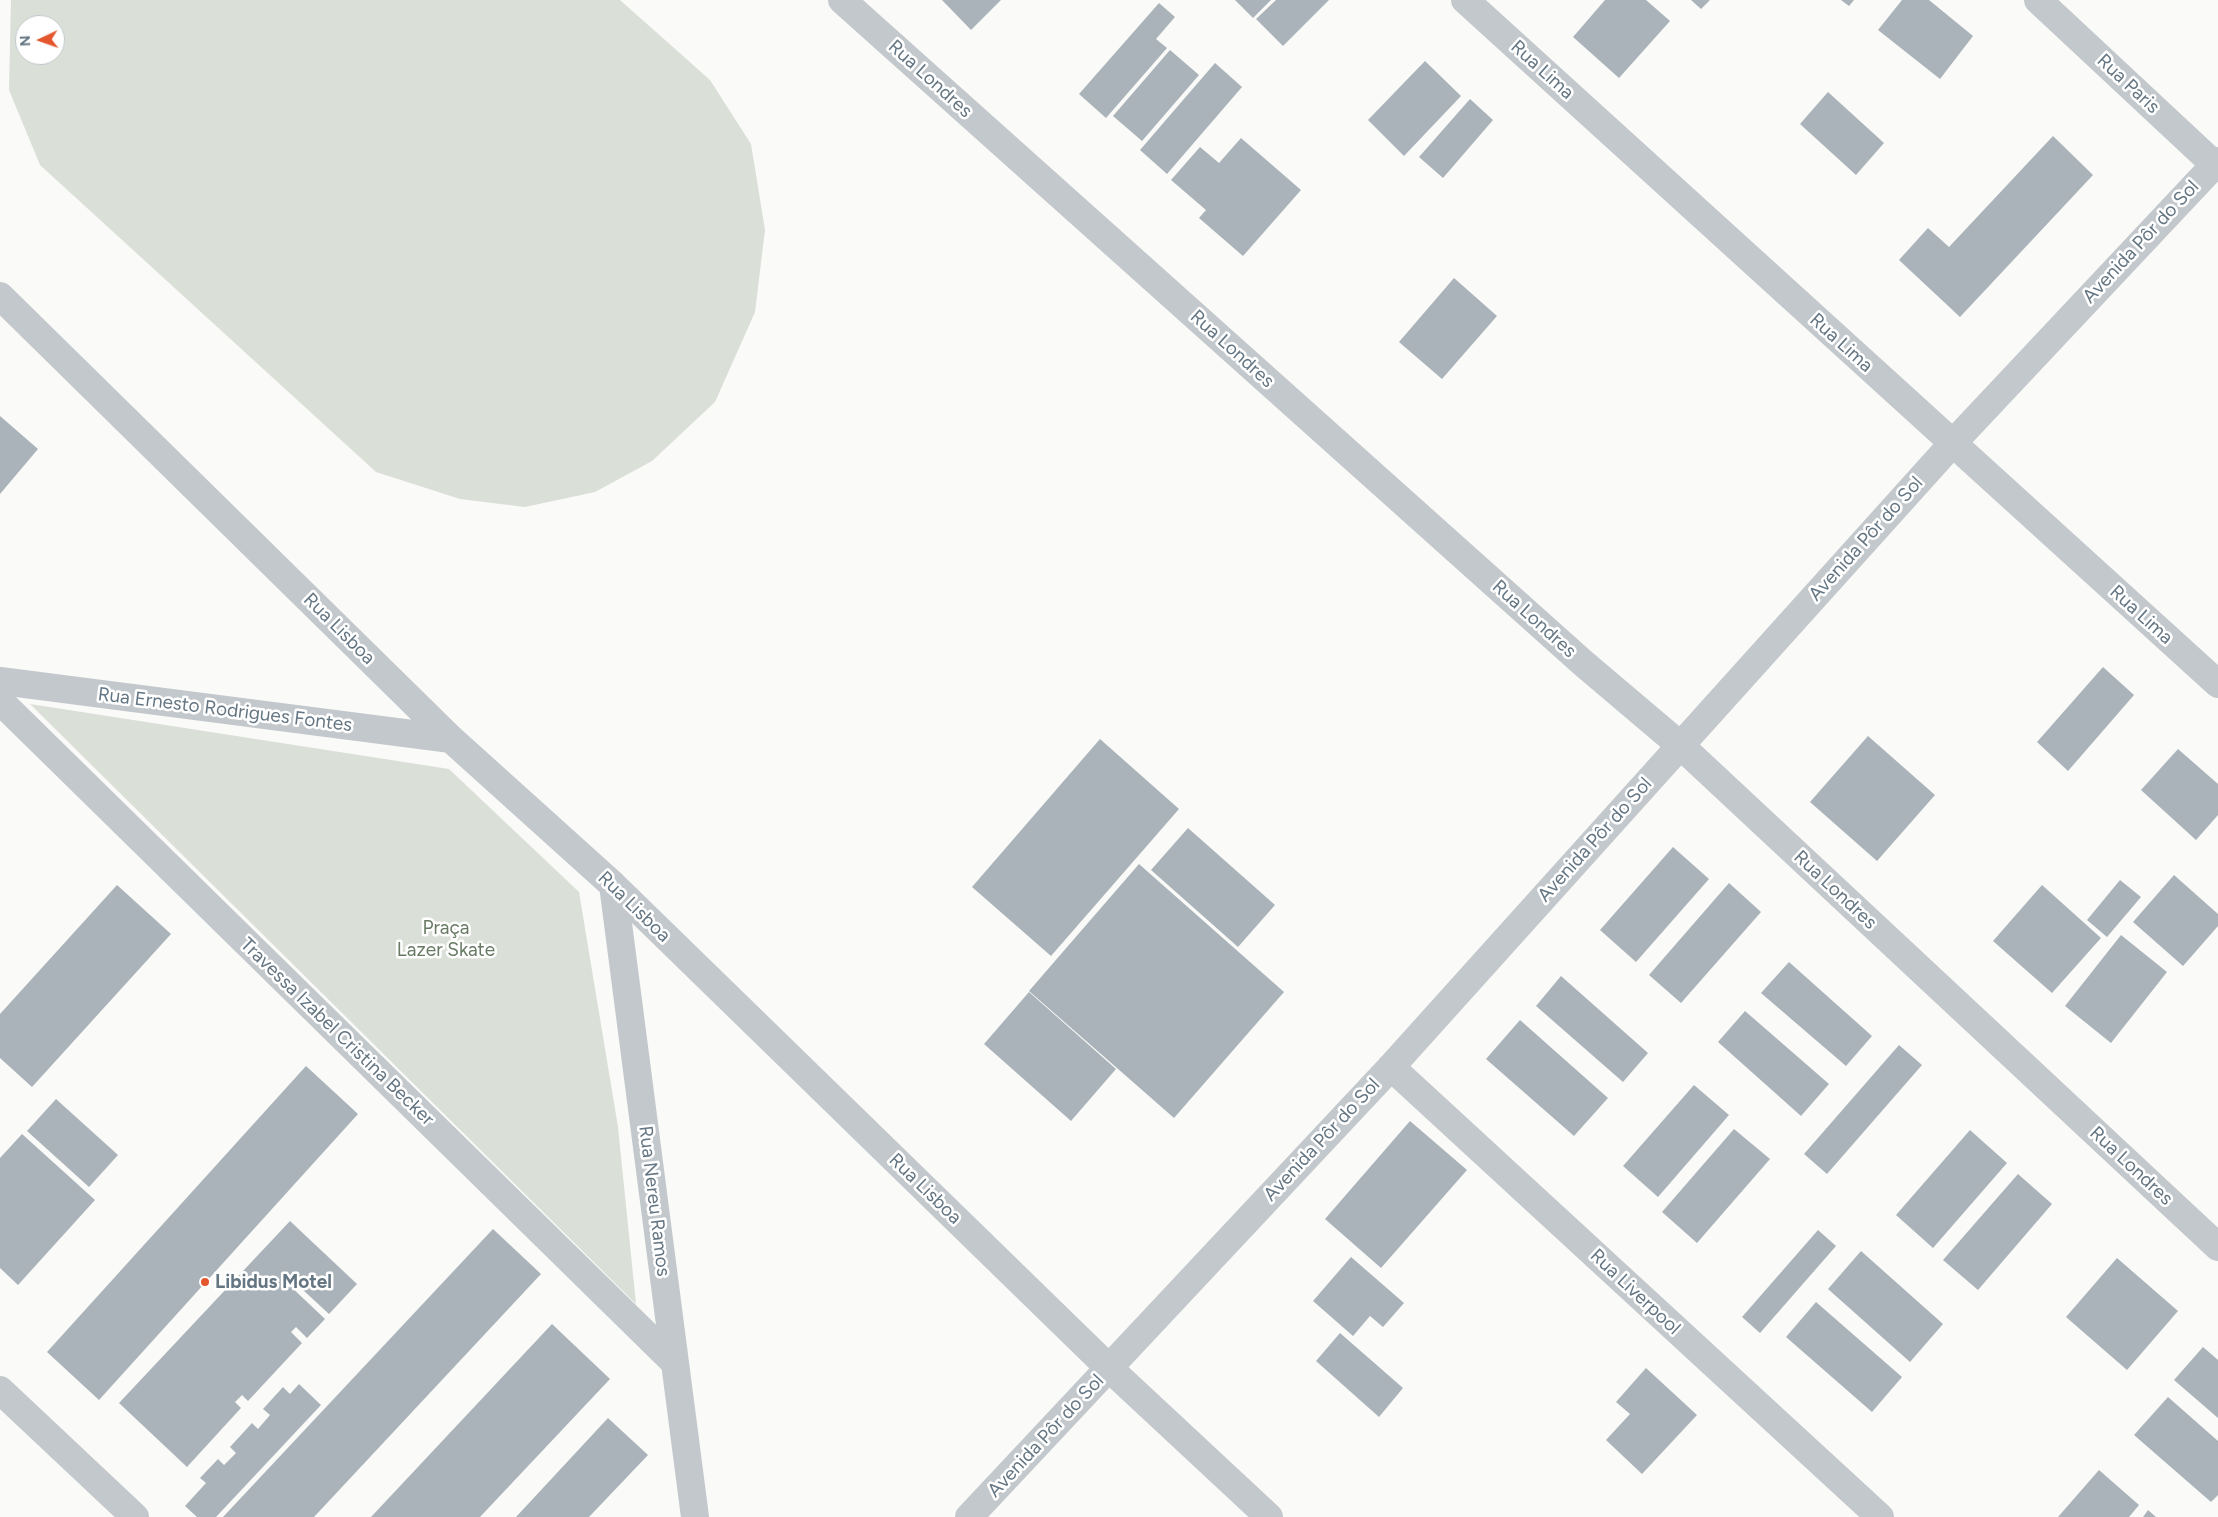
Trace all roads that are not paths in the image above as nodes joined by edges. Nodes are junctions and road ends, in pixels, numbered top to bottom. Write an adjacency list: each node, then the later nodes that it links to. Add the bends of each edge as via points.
1 (842, 0): 11 (street, Rua Londres, via 1576,656)
2 (1465, 0): 6 (street, Rua Lima)
3 (2038, 0): 4 (street, Rua Paris)
4 (2217, 164): 6 (street, Avenida Pôr do Sol)
5 (0, 296): 10 (street, Rua Lisboa)
6 (1952, 444): 8 (street, Rua Lima); 11 (street, Avenida Pôr do Sol)
7 (0, 681): 10 (street, Rua Ernesto Rodrigues Fontes)
8 (2218, 684)
9 (0, 701): 15 (street, Travessa Izabel Cristina Becker)
10 (451, 739): 12 (street, Rua Lisboa)
11 (1681, 746): 13 (street, Avenida Pôr do Sol); 14 (street, Rua Londres)
12 (613, 885): 15 (street, Rua Nereu Ramos); 16 (street, Rua Lisboa)
13 (1390, 1066): 16 (street, Avenida Pôr do Sol); 22 (street, Rua Liverpool)
14 (2218, 1247)
15 (675, 1363): 19 (street, Rua Nereu Ramos)
16 (1109, 1368): 20 (street, Avenida Pôr do Sol); 21 (street, Rua Lisboa)
17 (0, 1390): 18 (street)
18 (135, 1517)
19 (695, 1517)
20 (969, 1517)
21 (1269, 1517)
22 (1880, 1517)

